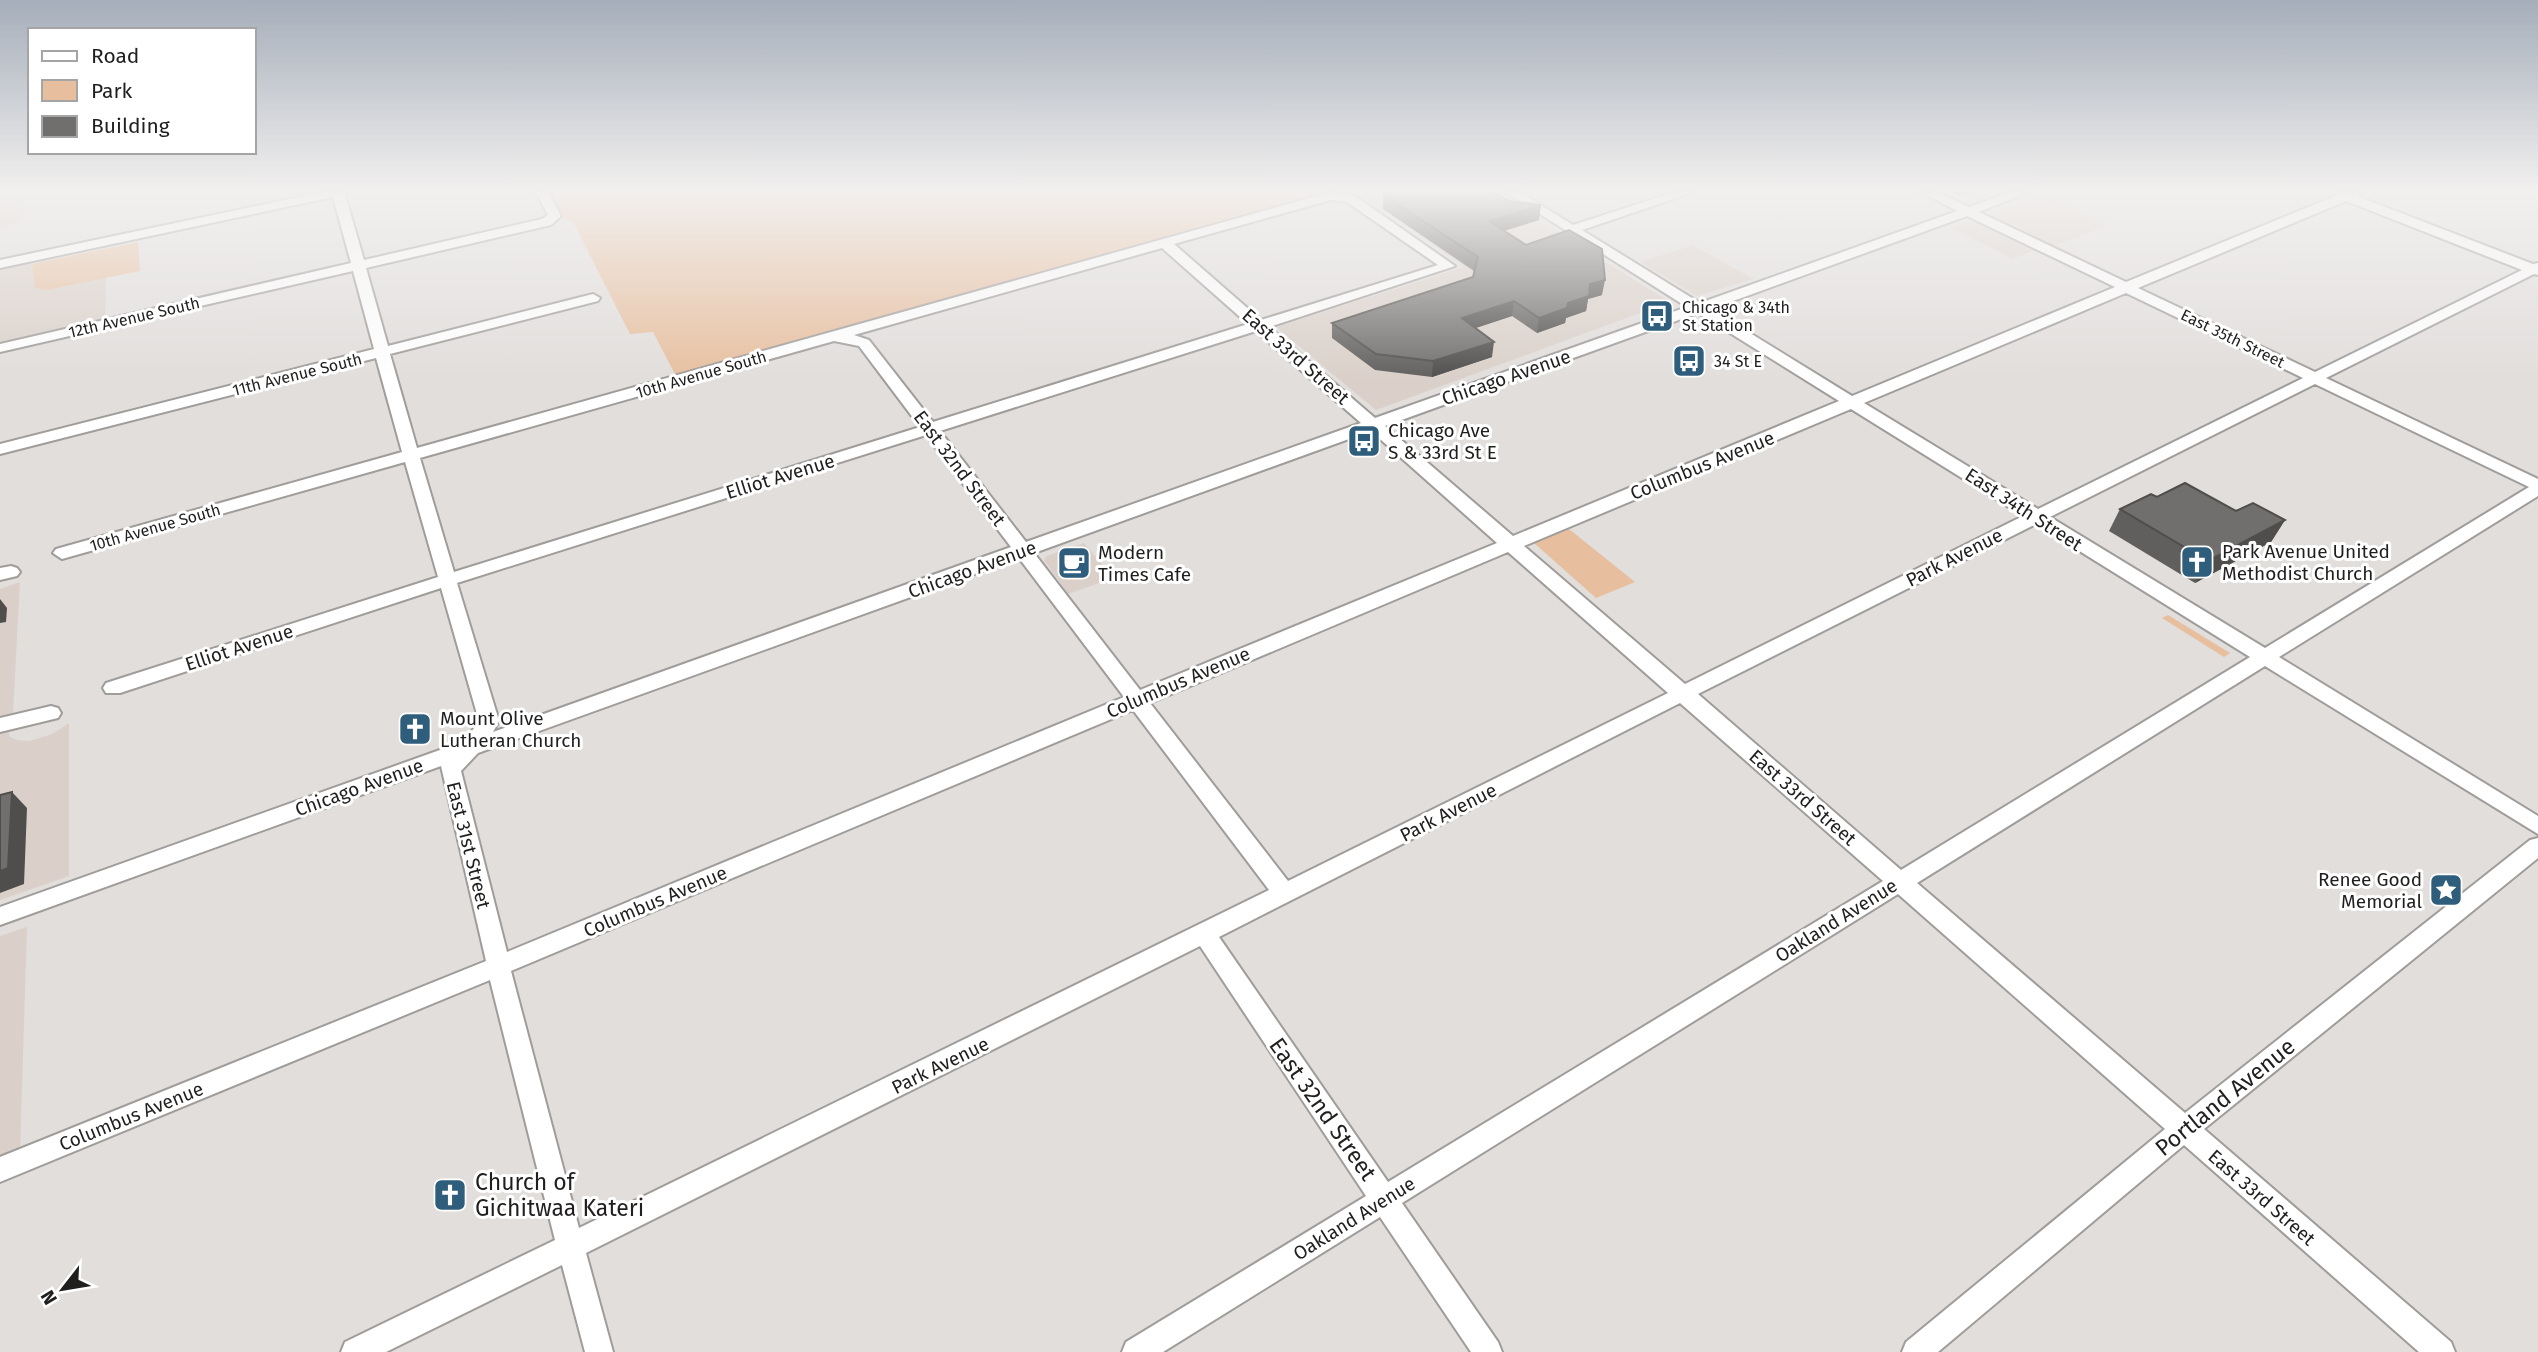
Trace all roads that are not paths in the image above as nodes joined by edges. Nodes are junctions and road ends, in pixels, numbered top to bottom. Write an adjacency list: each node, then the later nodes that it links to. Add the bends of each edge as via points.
1 (42, 255): 12 (street)
2 (356, 255): 13 (street, East 31st Street)
3 (401, 255): 13 (street, 12th Avenue South)
4 (1125, 255): 19 (street)
5 (1178, 255): 18 (street, East 33rd Street)
6 (1431, 255): 18 (street, Elliot Avenue, via 1447,266)
7 (1614, 255): 17 (street, East 34th Street)
8 (1847, 255): 17 (street, Chicago Avenue)
9 (2058, 255): 15 (street, East 35th Street)
10 (2201, 255): 15 (street, Columbus Avenue)
11 (2501, 255): 14 (street)
12 (0, 264)
13 (359, 265): 20 (street, 12th Avenue South); 21 (street, East 31st Street)
14 (2536, 269): 22 (street, Park Avenue)
15 (2126, 287): 22 (street, East 35th Street); 23 (street, Columbus Avenue)
16 (593, 298): 21 (street, 11th Avenue South)
17 (1700, 308): 23 (street, East 34th Street); 24 (street, Chicago Avenue)
18 (1260, 326): 24 (street, East 33rd Street); 25 (street, Elliot Avenue)
19 (868, 334): 25 (street, East 32nd Street); 27 (street, 10th Avenue South, via 825,340)
20 (0, 348)
21 (384, 352): 26 (street, 11th Avenue South); 27 (street, East 31st Street)
22 (2313, 377): 28 (street, East 35th Street); 29 (street, Park Avenue)
23 (1854, 402): 29 (street, East 34th Street); 30 (street, Columbus Avenue)
24 (1374, 424): 30 (street, East 33rd Street); 31 (street, Chicago Avenue)
25 (930, 429): 31 (street, East 32nd Street); 33 (street, Elliot Avenue)
26 (0, 449)
27 (411, 456): 32 (street, 10th Avenue South); 33 (street, East 31st Street)
28 (2538, 487): 34 (street, Oakland Avenue)
29 (2038, 515): 34 (street, East 34th Street); 36 (street, Park Avenue)
30 (1512, 543): 36 (street, East 33rd Street); 37 (street, Columbus Avenue)
31 (1024, 551): 37 (street, East 32nd Street); 40 (street, Chicago Avenue)
32 (62, 552)
33 (448, 580): 35 (street, Elliot Avenue); 40 (street, East 31st Street, via 489,721)
34 (2265, 659): 41 (street, East 34th Street); 43 (street, Oakland Avenue)
35 (113, 688)
36 (1683, 694): 43 (street, East 33rd Street); 44 (street, Park Avenue)
37 (1137, 699): 44 (street, East 32nd Street); 47 (street, Columbus Avenue)
38 (51, 713): 39 (street)
39 (0, 725)
40 (473, 746): 45 (street, Chicago Avenue); 47 (street, East 31st Street, via 450,769)
41 (2538, 826)
42 (2538, 846): 48 (street, Portland Avenue)
43 (1898, 881): 48 (street, East 33rd Street); 50 (street, Oakland Avenue)
44 (1285, 894): 46 (street, Park Avenue)
45 (0, 916)
46 (1205, 935): 50 (street, East 32nd Street); 51 (street, Park Avenue)
47 (498, 966): 49 (street, Columbus Avenue); 51 (street, East 31st Street)
48 (2184, 1129): 56 (street, Portland Avenue); 57 (street, East 33rd Street)
49 (0, 1170)
50 (1386, 1199): 54 (street, Oakland Avenue); 55 (street, East 32nd Street)
51 (571, 1245): 52 (street, Park Avenue); 53 (street, East 31st Street)
52 (355, 1352)
53 (598, 1352)
54 (1136, 1352)
55 (1488, 1352)
56 (1916, 1352)
57 (2441, 1352)

